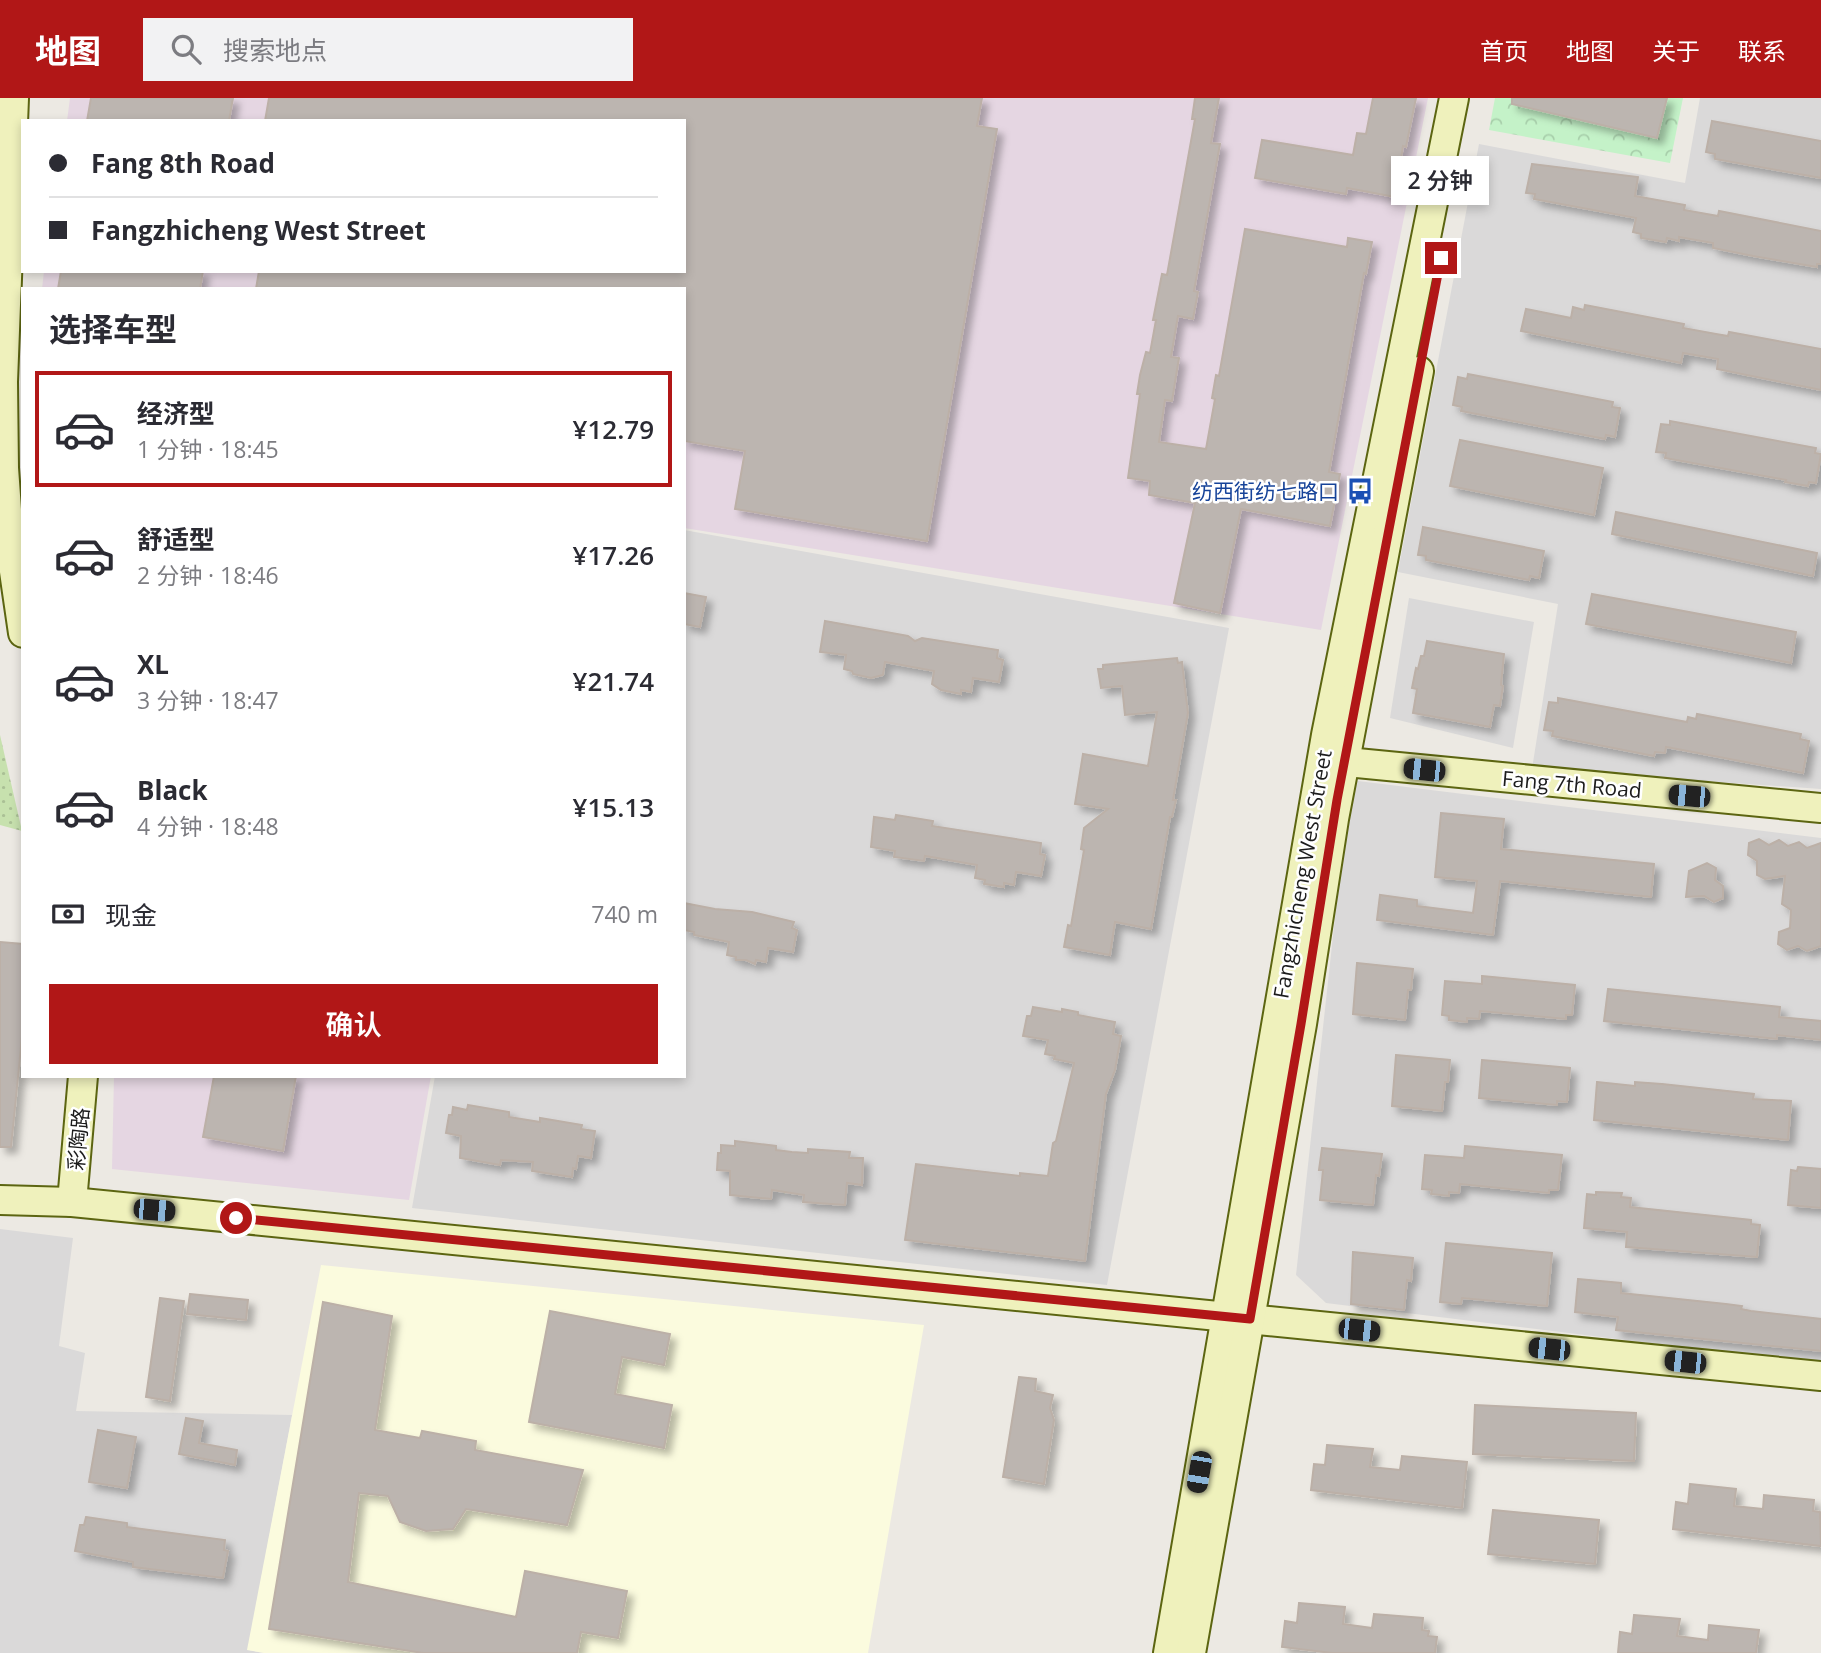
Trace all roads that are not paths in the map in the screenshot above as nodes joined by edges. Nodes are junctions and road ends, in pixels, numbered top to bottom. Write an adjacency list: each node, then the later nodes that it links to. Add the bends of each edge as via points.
1 (14, 98): 4 (street, via 4,468)
2 (1454, 98): 5 (street, Fangzhicheng West Street)
3 (1472, 98): 5 (street, Fangzhicheng West Street)
4 (21, 619)
5 (1333, 761): 6 (street, Fang 7th Road); 10 (street, Fangzhicheng West Street)
6 (1821, 808)
7 (83, 1078): 9 (street, 彩陶路)
8 (0, 1200): 9 (street)
9 (72, 1202): 10 (street)
10 (1238, 1318): 11 (street); 12 (street, Fangzhicheng West Street); 13 (street, Fangzhicheng West Street)
11 (1821, 1376)
12 (1168, 1653)
13 (1191, 1653)

